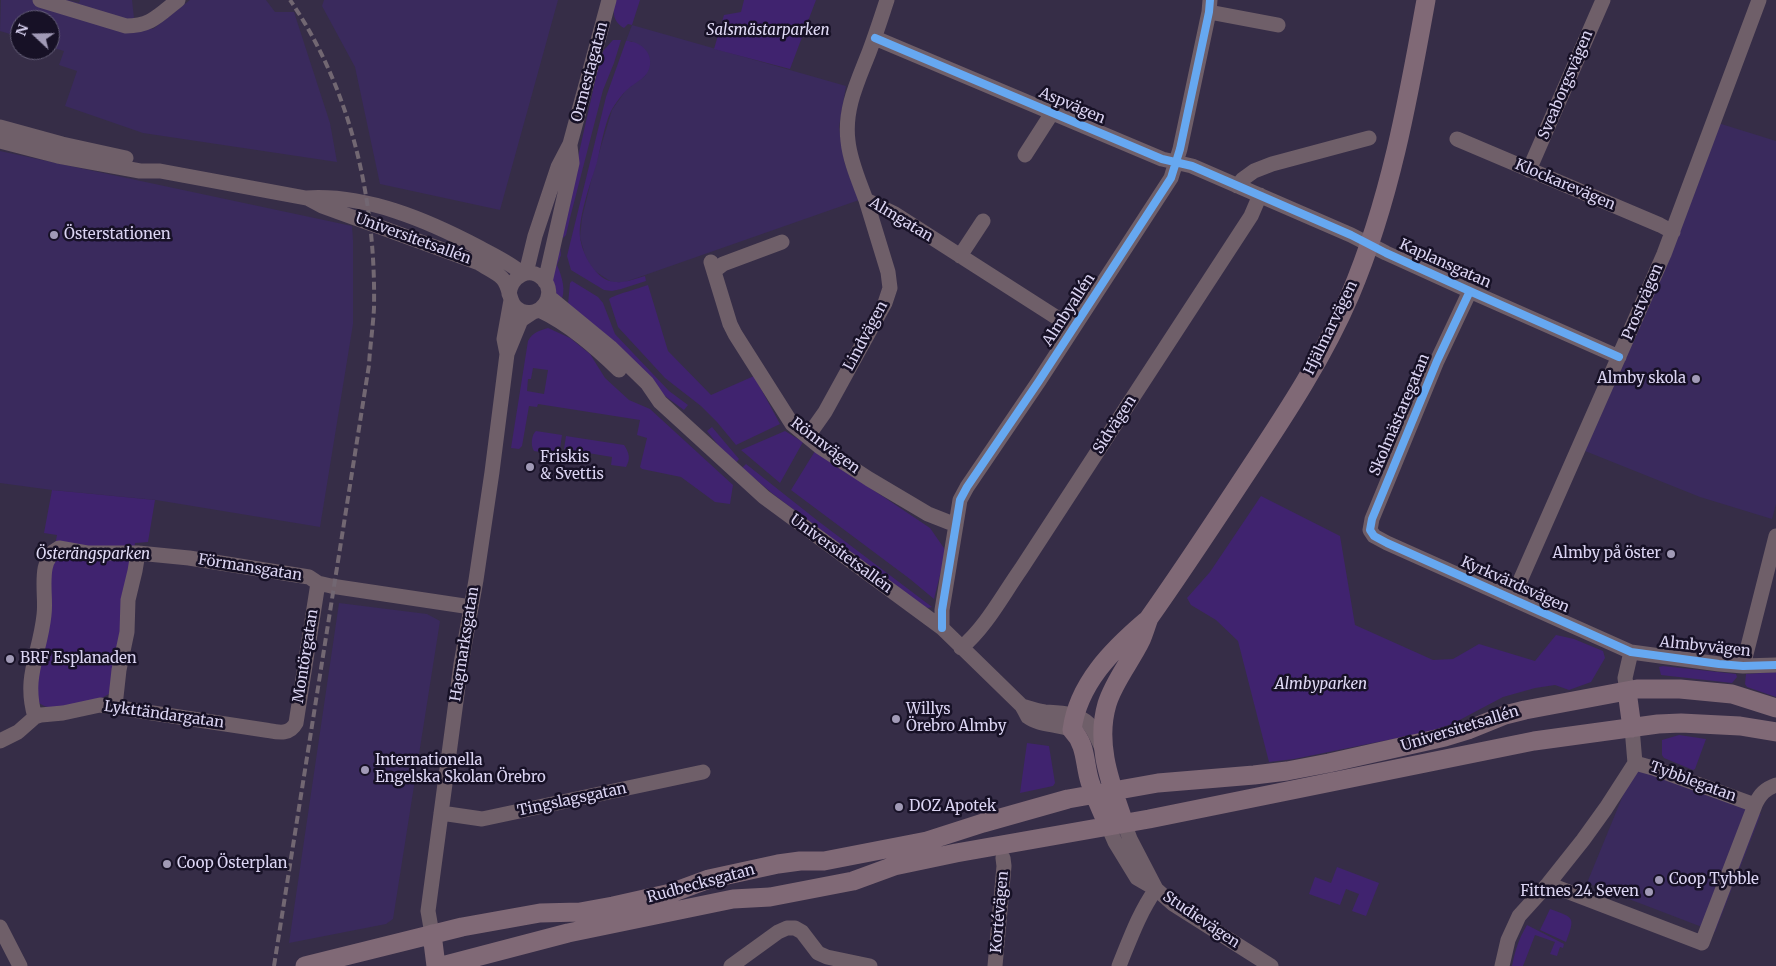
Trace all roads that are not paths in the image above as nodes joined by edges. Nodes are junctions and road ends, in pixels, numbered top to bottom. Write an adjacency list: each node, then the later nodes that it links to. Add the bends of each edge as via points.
1 (40, 0): 2 (street, via 126,26 150,22)
2 (178, 0)
3 (609, 0): 16 (street, Ormestagatan)
4 (887, 0): 10 (street, Almgatan)
5 (1426, 0): 28 (main road, Hjälmarvägen, via 1398,148)
6 (1603, 0): 19 (street, Sveaborgsvägen)
7 (1759, 0): 26 (street, Prostvägen)
8 (1210, 6): 9 (street, Almbyallén); 18 (street, Almbyallén)
9 (1278, 25)
10 (874, 38): 11 (street, Aspvägen); 24 (street, Almgatan, via 852,96 847,127 850,154)
11 (1052, 113): 17 (street, Aspvägen); 18 (street, Aspvägen, via 1162,159)
12 (0, 127): 20 (street, Universitetsallén, via 141,162)
13 (1369, 138): 21 (street, via 1272,164 1254,171)
14 (1457, 139): 19 (street, Klockarevägen)
15 (0, 141): 20 (street, Universitetsallén, via 58,156 140,171)
16 (570, 144): 30 (street, Ormestagatan, via 558,167); 31 (street, Ormestagatan, via 572,162)
17 (1025, 156)
18 (1177, 162): 21 (street, Aspvägen); 35 (street, Almbyallén, via 1171,178)
19 (1529, 170): 26 (street, Klockarevägen)
20 (160, 171): 23 (street, Universitetsallén)
21 (1237, 186): 22 (street, Aspvägen)
22 (1260, 195): 28 (street, Kaplansgatan); 49 (street, Sidvägen, via 1251,216 1020,569 983,625)
23 (306, 198): 30 (street, Universitetsallén, via 358,201 391,210 440,228); 33 (street, Universitetsallén, via 479,263 502,278)
24 (866, 200): 29 (street, Almgatan, via 895,214); 39 (street, Lindvägen, via 890,288 876,320 825,412)
25 (983, 222): 29 (street)
26 (1673, 232): 37 (street, Prostvägen)
27 (782, 242): 39 (street, Rönnvägen, via 712,266 735,334 792,424)
28 (1368, 244): 32 (street, Kaplansgatan); 47 (main road, Hjälmarvägen, via 1348,300 1308,379)
29 (960, 256): 35 (street, Almgatan)
30 (524, 273): 31 (street, via 537,275); 33 (street, via 511,284)
31 (547, 289): 34 (street, via 546,303); 38 (street, Universitetsallén, via 647,383)
32 (1470, 291): 37 (street, Kaplansgatan); 42 (street, Skolmästaregatan, via 1372,519 1370,530)
33 (510, 297): 34 (street, via 520,310); 36 (street, Hagmarksgatan, via 504,339)
34 (536, 311): 36 (street, Hagmarksgatan, via 522,320); 38 (street, Universitetsallén, via 554,317 595,347 641,391)
35 (1073, 328): 40 (street, Almbyallén, via 967,487 960,500)
36 (507, 354): 46 (street, Hagmarksgatan)
37 (1619, 356): 45 (street, Prostvägen)
38 (660, 402): 48 (street, Universitetsallén, via 764,497)
39 (808, 436): 40 (street, Rönnvägen, via 869,479 928,514)
40 (956, 525): 48 (street, Almbyallén)
41 (1776, 536): 52 (street)
42 (1387, 543): 45 (street, Kyrkvärdsvägen)
43 (138, 553): 44 (street, Förmansgatan, via 293,574 309,577); 55 (street, via 128,600 127,632); 57 (street, Förmansgatan, via 87,553 64,548 57,549 49,557 44,577 44,616 30,676)
44 (318, 583): 46 (street, Förmansgatan); 59 (street, Montörgatan)
45 (1512, 599): 50 (street, Kyrkvärdsvägen)
46 (471, 607): 69 (street, Hagmarksgatan)
47 (1149, 618): 54 (main road, Hjälmarvägen); 58 (main road, Hjälmarvägen, via 1104,662 1084,692)
48 (942, 628): 49 (street, Universitetsallén)
49 (961, 648): 58 (street, Universitetsallén, via 1022,706)
50 (1631, 652): 52 (street, Almbyvägen); 53 (street, via 1625,678)
51 (1776, 665): 52 (street, Almbyvägen)
52 (1743, 666)
53 (1627, 692): 56 (main road, Universitetsallén, via 1659,688 1732,694); 60 (main road); 67 (main road, Universitetsallén, via 1525,710 1430,741 1296,769 1158,783)
54 (1108, 704): 58 (main road, via 1098,716); 63 (main road, Hjälmarvägen)
55 (115, 706): 57 (street, Lykttändargatan, via 94,706); 59 (street, Lykttändargatan, via 283,732)
56 (1776, 708)
57 (35, 717): 62 (street, via 18,732)
58 (1078, 723): 63 (street, via 1095,732); 67 (main road, via 1090,781)
59 (293, 728)
60 (1632, 728): 61 (main road, Universitetsallén, via 1681,723 1740,726); 64 (street, Tybblegatan); 70 (main road, Universitetsallén, via 1506,746)
61 (1776, 732)
62 (0, 741)
63 (1102, 748): 67 (main road, via 1108,777)
64 (1635, 763): 68 (street, Tybblegatan); 72 (street, via 1597,821)
65 (704, 772): 69 (street, Tingslagsgatan, via 482,819)
66 (1776, 785): 68 (street, Tybblegatan, via 1760,795)
67 (1104, 793): 70 (main road); 75 (main road, Rudbecksgatan, via 1052,803 927,841 824,861 800,860 778,864 613,906 580,912 540,913)
68 (1755, 805): 72 (street, via 1702,943)
69 (440, 812): 75 (street, Hagmarksgatan, via 427,915)
70 (1116, 824): 73 (street, Studievägen, via 1115,842 1137,878); 80 (main road, Rudbecksgatan, via 894,866 853,881 793,894 733,899 568,933)
71 (1003, 858): 83 (street, Kortévägen)
72 (1548, 884): 86 (street, via 1519,916 1508,940)
73 (1156, 890): 84 (street, via 1138,918); 85 (street, Studievägen)
74 (0, 927): 77 (street)
75 (432, 934): 78 (main road, Rudbecksgatan); 79 (main road)
76 (826, 962): 81 (street, via 802,932 787,928); 82 (street)
77 (20, 966)
78 (305, 966)
79 (436, 966)
80 (442, 966)
81 (732, 966)
82 (870, 966)
83 (995, 966)
84 (1119, 966)
85 (1271, 966)
86 (1502, 966)

